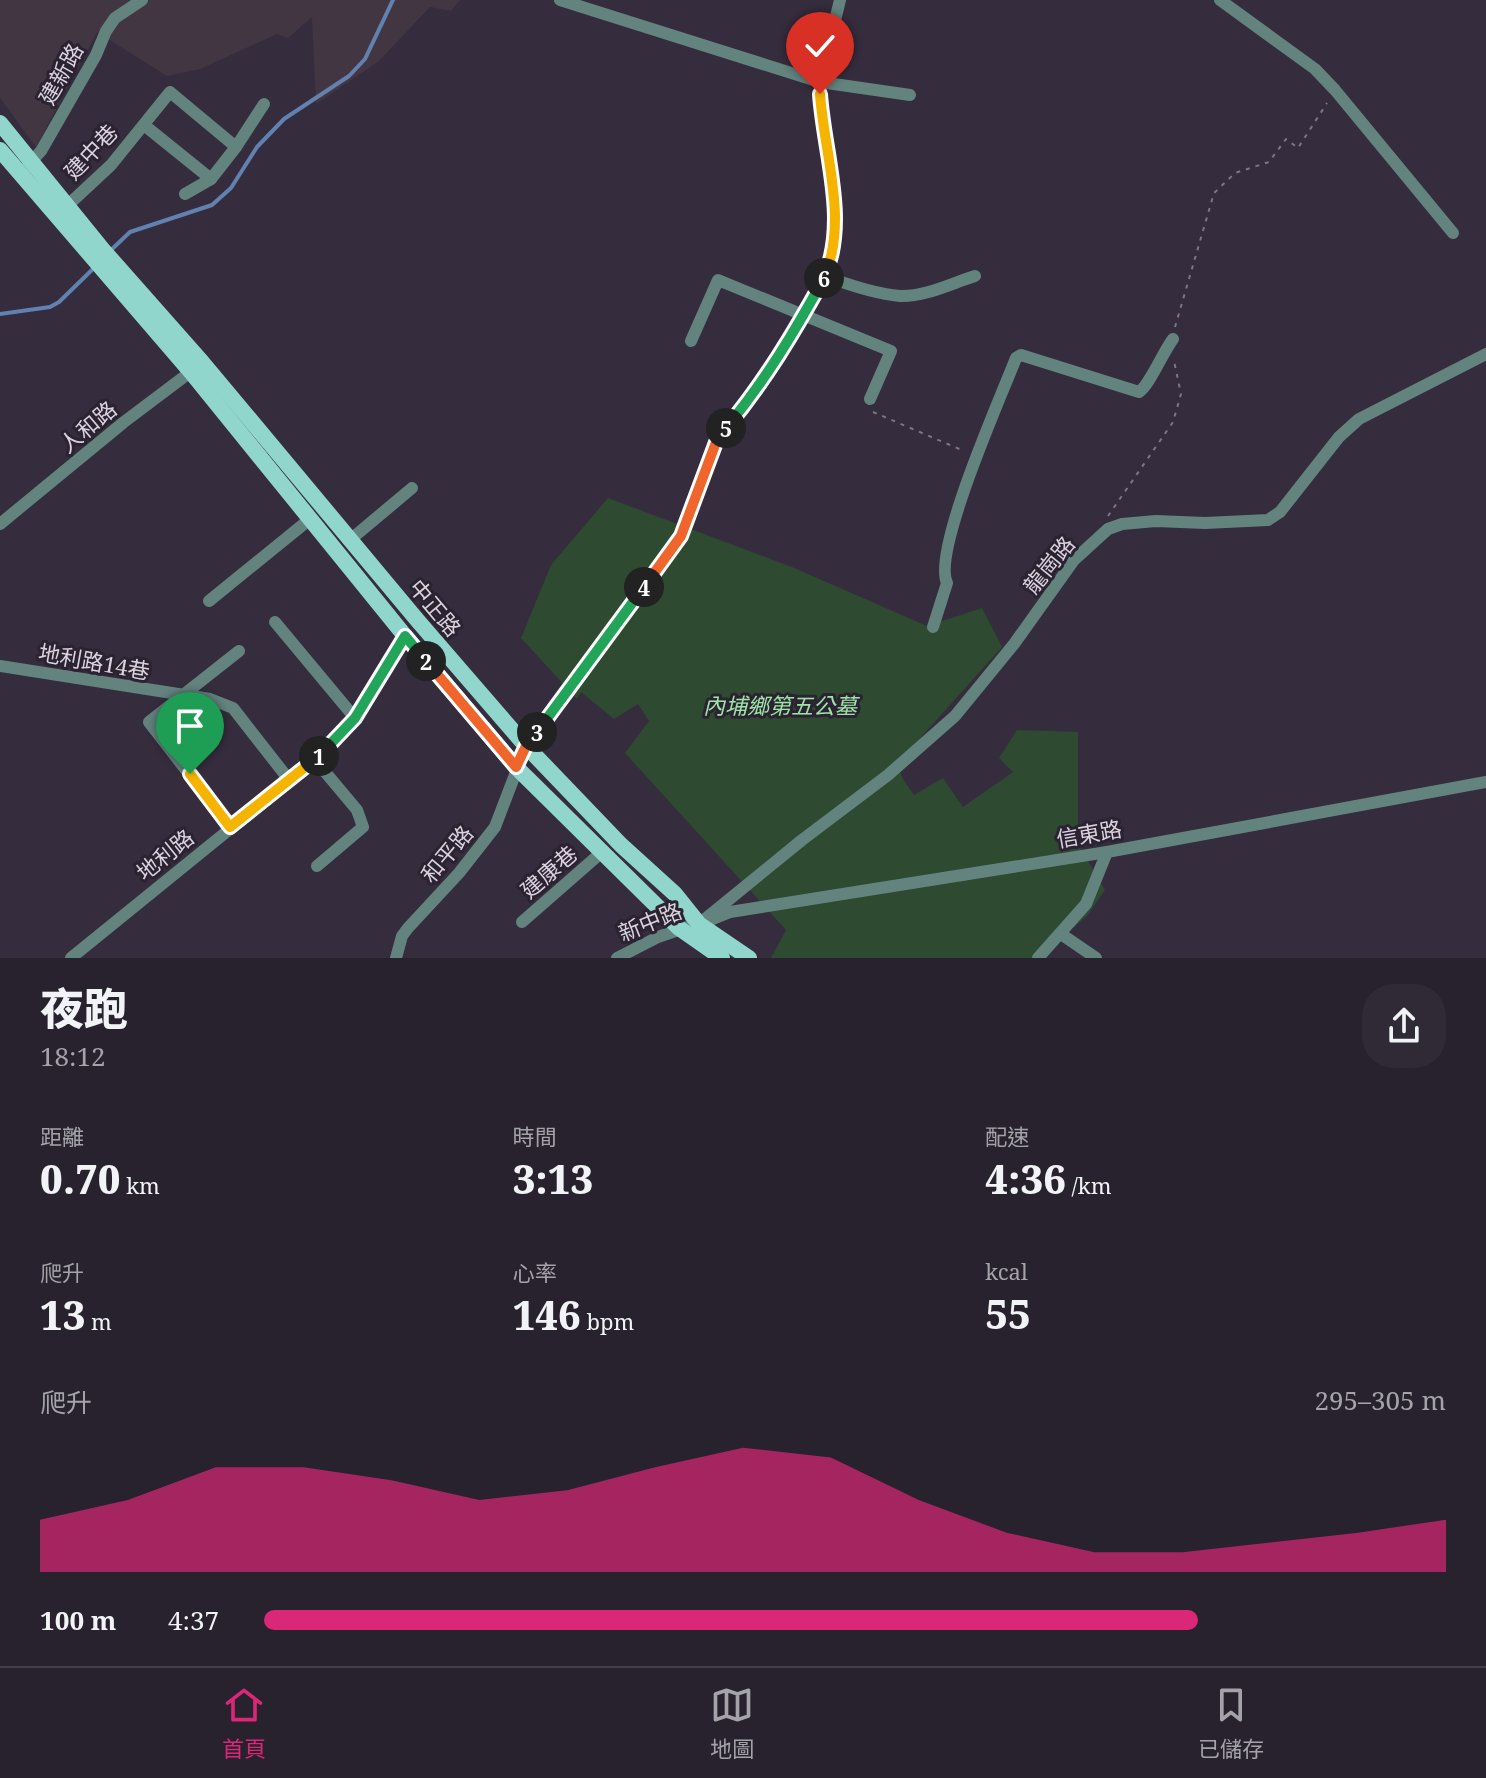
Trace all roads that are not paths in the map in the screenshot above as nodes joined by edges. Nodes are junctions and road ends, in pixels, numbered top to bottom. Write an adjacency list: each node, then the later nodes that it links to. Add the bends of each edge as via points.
1 (142, 0): 12 (street, 建新路, via 115,18 49,138)
2 (560, 0): 5 (street)
3 (840, 0): 5 (street, 和平路)
4 (1220, 0): 16 (street, via 1315,69)
5 (820, 82): 6 (street); 18 (street, 和平路, via 835,226)
6 (910, 95)
7 (264, 104): 10 (street)
8 (0, 123): 12 (main road, 中正路)
9 (144, 125): 10 (street, 建中巷, via 170,92); 13 (street, 建中巷); 15 (street, 建中巷)
10 (236, 147): 13 (street)
11 (0, 150): 12 (main road, 中正路)
12 (24, 168): 15 (main road, 中正路); 17 (main road, 中正路)
13 (211, 179): 14 (street)
14 (185, 194)
15 (67, 206): 17 (main road, 中正路)
16 (1453, 233)
17 (103, 260): 24 (main road, 中正路)
18 (825, 276): 19 (street, via 903,296); 20 (street, 和平路)
19 (975, 276)
20 (802, 316): 22 (street, via 718,280); 25 (street, via 891,351); 38 (street, 和平路, via 780,357 718,437 681,536)
21 (1173, 339): 32 (street, via 1139,392 1021,355 1016,358 954,519 943,574 947,583)
22 (691, 341)
23 (1486, 354): 48 (street, 龍崗路, via 1359,419 1268,520 1156,521 1108,529 1074,560 955,716)
24 (197, 367): 27 (main road, 中正路); 28 (street, 人和路); 29 (main road, 中正路)
25 (872, 406)
26 (412, 488): 29 (street)
27 (310, 519): 30 (street); 33 (main road, 中正路)
28 (0, 524)
29 (350, 540): 38 (main road, 中正路)
30 (209, 601)
31 (275, 622): 37 (street)
32 (933, 627)
33 (405, 636): 37 (street, 地利路); 40 (main road, 中正路)
34 (239, 651): 36 (street, 地利路14巷)
35 (0, 666): 36 (street, 地利路14巷)
36 (182, 696): 41 (street, 地利路14巷, via 233,708); 43 (street, 地利路14巷, via 149,722)
37 (355, 718): 39 (street, 地利路)
38 (526, 746): 40 (street, 和平路); 48 (main road, 中正路)
39 (315, 760): 41 (street, 地利路); 46 (street, via 357,810 363,827)
40 (516, 767): 44 (main road, 中正路); 52 (street, 和平路, via 495,827 408,928)
41 (290, 781): 43 (street, 地利路)
42 (1486, 782): 45 (street, 信東路)
43 (230, 827): 51 (street, 地利路)
44 (602, 852): 47 (street, 建康巷); 49 (main road, 中正路)
45 (1107, 852): 48 (street, 信東路, via 730,912); 50 (street, via 1086,904)
46 (317, 866)
47 (522, 922)
48 (699, 924): 49 (street, 新中路); 55 (main road, 中正路)
49 (679, 928): 53 (street, 新中路); 54 (main road, 中正路)
50 (1061, 934): 56 (street); 57 (street)
51 (72, 958)
52 (396, 958)
53 (617, 958)
54 (722, 958)
55 (749, 958)
56 (1038, 958)
57 (1096, 958)

